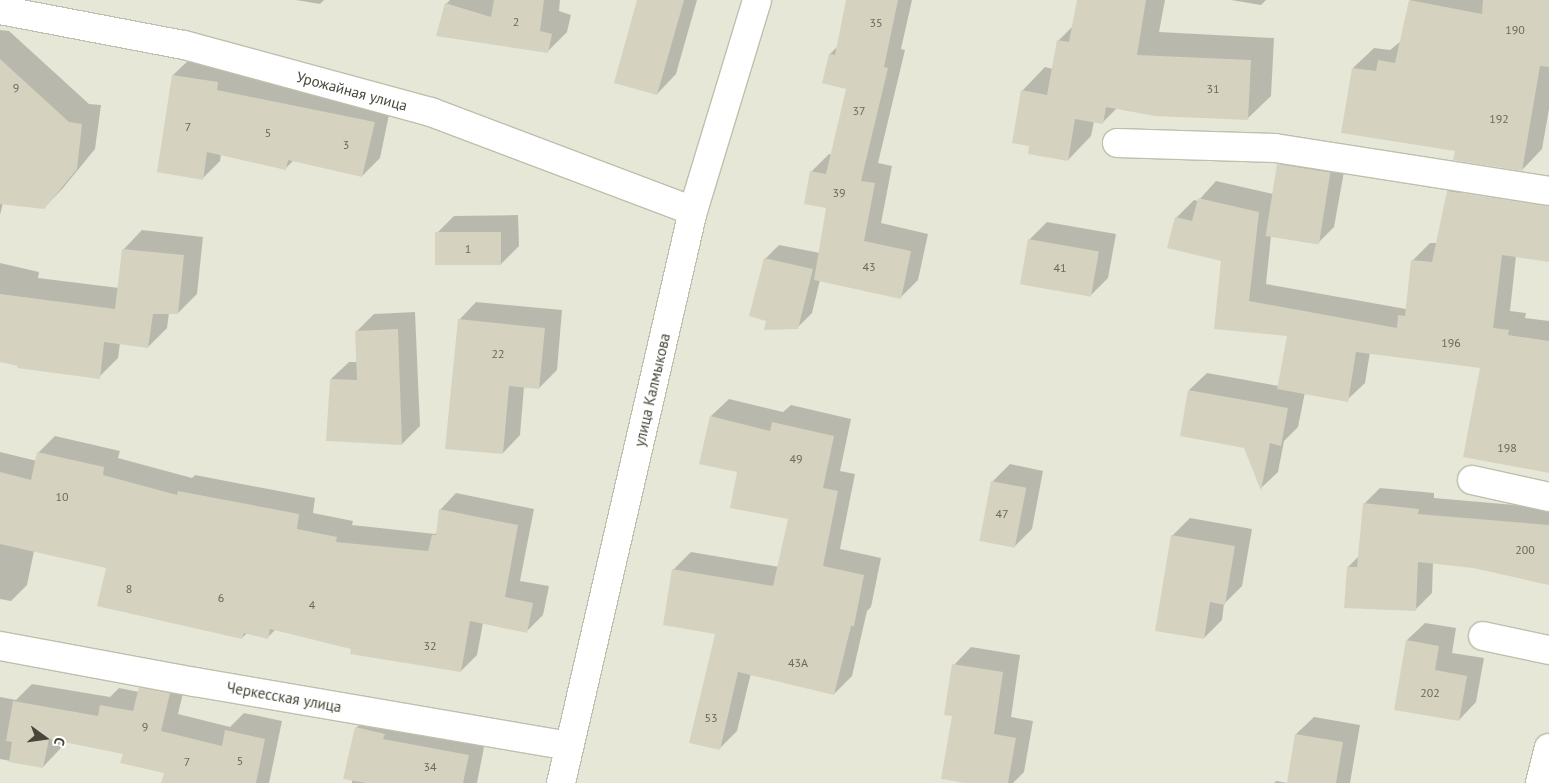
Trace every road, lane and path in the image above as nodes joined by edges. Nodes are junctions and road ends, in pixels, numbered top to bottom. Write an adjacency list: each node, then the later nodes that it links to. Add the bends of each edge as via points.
1 (757, 0): 5 (street, улица Калмыкова)
2 (0, 10): 5 (street, Урожайная улица, via 184,45 431,112)
3 (1117, 143): 4 (street, via 1275,148)
4 (1549, 191)
5 (693, 211): 11 (street, улица Калмыкова)
6 (1472, 480): 7 (street)
7 (1549, 497)
8 (1484, 636): 10 (street)
9 (0, 646): 11 (street, Черкесская улица)
10 (1549, 650)
11 (569, 746): 13 (street, улица Калмыкова)
12 (1549, 748): 14 (street)
13 (561, 783)
14 (1540, 783)

